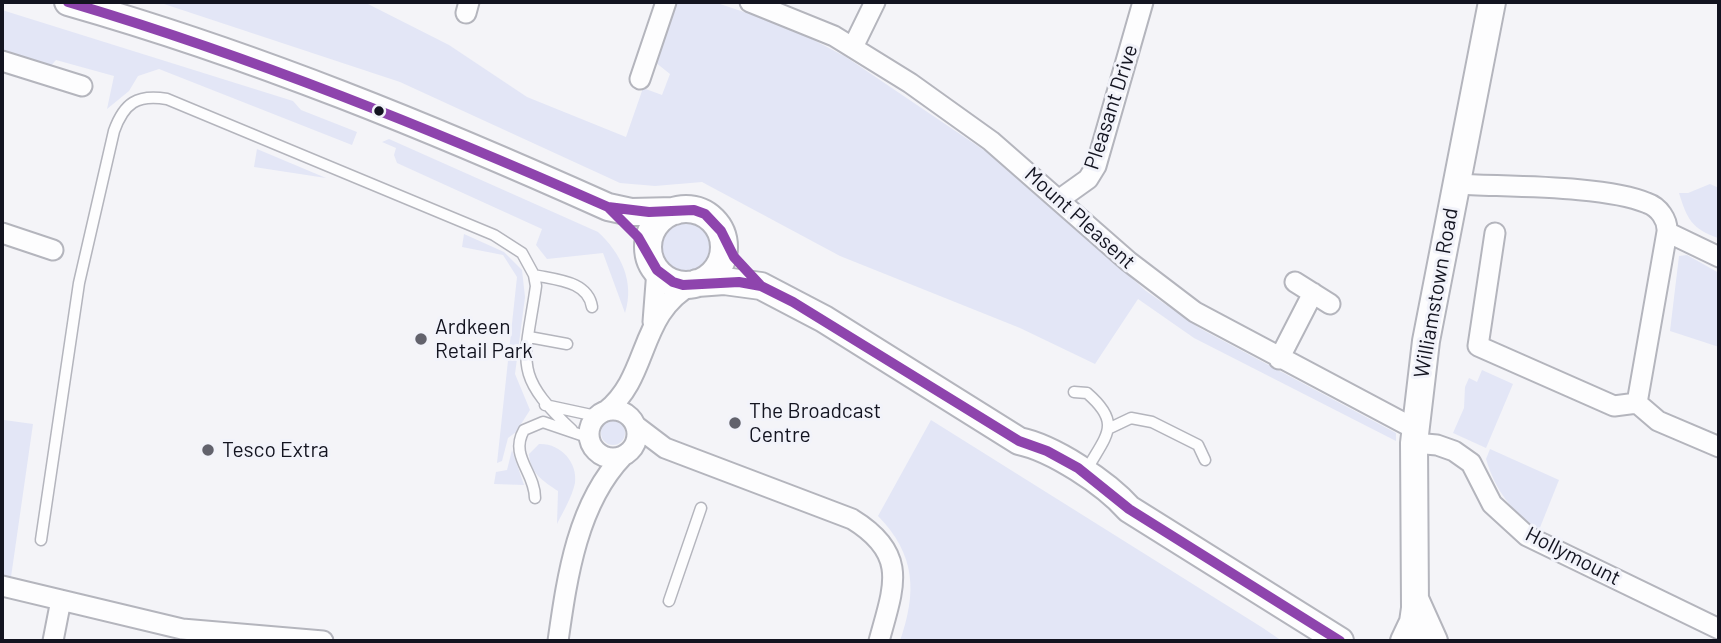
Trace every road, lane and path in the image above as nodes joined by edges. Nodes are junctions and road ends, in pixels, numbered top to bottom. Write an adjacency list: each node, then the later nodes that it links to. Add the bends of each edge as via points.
1 (68, 2): 13 (main road, via 215,47 377,107)
2 (666, 2): 9 (street)
3 (750, 2): 7 (street, Mount Pleasent, via 816,27)
4 (874, 2): 7 (street)
5 (1143, 2): 12 (street, Pleasant Drive, via 1096,166)
6 (1492, 2): 11 (main road, Williamstown Road)
7 (853, 47): 12 (street, Mount Pleasent, via 953,113)
8 (2, 61): 10 (street)
9 (640, 79)
10 (82, 86)
11 (1456, 184): 16 (street, via 1601,193 1647,202 1660,210); 40 (main road, Williamstown Road, via 1426,341)
12 (1060, 199): 32 (street, Mount Pleasent, via 1175,299)
13 (608, 207): 14 (main road, via 631,212); 21 (main road, via 638,237)
14 (675, 211): 15 (main road, via 705,214); 21 (main road, via 652,231 649,246)
15 (721, 231): 24 (main road, via 721,263); 25 (main road, via 734,257)
16 (1667, 232): 20 (street); 35 (street)
17 (2, 233): 19 (street)
18 (1495, 233): 35 (street, via 1478,346 1614,406)
19 (53, 250)
20 (1719, 257)
21 (654, 265): 24 (main road, via 673,282); 29 (street)
22 (534, 275): 28 (lane, via 580,286 591,298); 30 (lane); 52 (lane, via 522,253 494,234 167,99 148,96 133,100 121,112 114,131 79,283)
23 (1295, 282): 26 (street)
24 (695, 284): 25 (main road, via 724,281); 29 (street, via 668,303)
25 (761, 286): 42 (main road, via 824,319)
26 (1313, 293): 27 (street); 32 (street)
27 (1330, 304)
28 (592, 307)
29 (653, 323): 33 (street)
30 (528, 337): 31 (lane); 36 (lane, via 528,380)
31 (567, 344)
32 (1279, 359): 40 (street, Mount Pleasent)
33 (630, 383): 37 (street); 38 (street)
34 (1074, 393): 39 (lane, via 1087,394 1103,407)
35 (1637, 403): 43 (street, via 1658,421)
36 (545, 405): 37 (lane); 41 (lane)
37 (601, 414): 38 (street, via 618,410); 41 (street, via 590,426)
38 (634, 423): 44 (street); 45 (street, via 636,440)
39 (1110, 428): 46 (lane, via 1131,418 1152,422 1198,445); 47 (lane)
40 (1414, 436): 54 (main road, Williamstown Road); 58 (street, Hollymount, via 1454,451 1471,463 1492,504 1527,536)
41 (586, 440): 45 (street, via 609,457); 48 (street); 49 (lane, via 539,422 528,427 520,438 520,457)
42 (1019, 441): 47 (main road, via 1037,444); 51 (main road, via 1030,459 1051,472 1109,506)
43 (1719, 447)
44 (665, 448): 45 (street); 62 (street, via 852,519 871,531 886,547 895,570)
45 (626, 454): 48 (street)
46 (1205, 460)
47 (1084, 474): 51 (main road)
48 (600, 485): 61 (street, via 573,555)
49 (536, 498)
50 (701, 508): 56 (lane)
51 (1129, 509): 57 (main road)
52 (41, 540)
53 (2, 586): 55 (street)
54 (1414, 589): 65 (main road, Williamstown Road, via 1413,622); 66 (main road, Williamstown Road)
55 (61, 600): 59 (street); 60 (street, via 182,629)
56 (669, 601)
57 (1306, 621): 63 (main road); 64 (main road)
58 (1719, 629)
59 (53, 641)
60 (323, 641)
61 (558, 641)
62 (879, 641)
63 (1328, 641)
64 (1340, 641)
65 (1404, 641)
66 (1434, 641)

